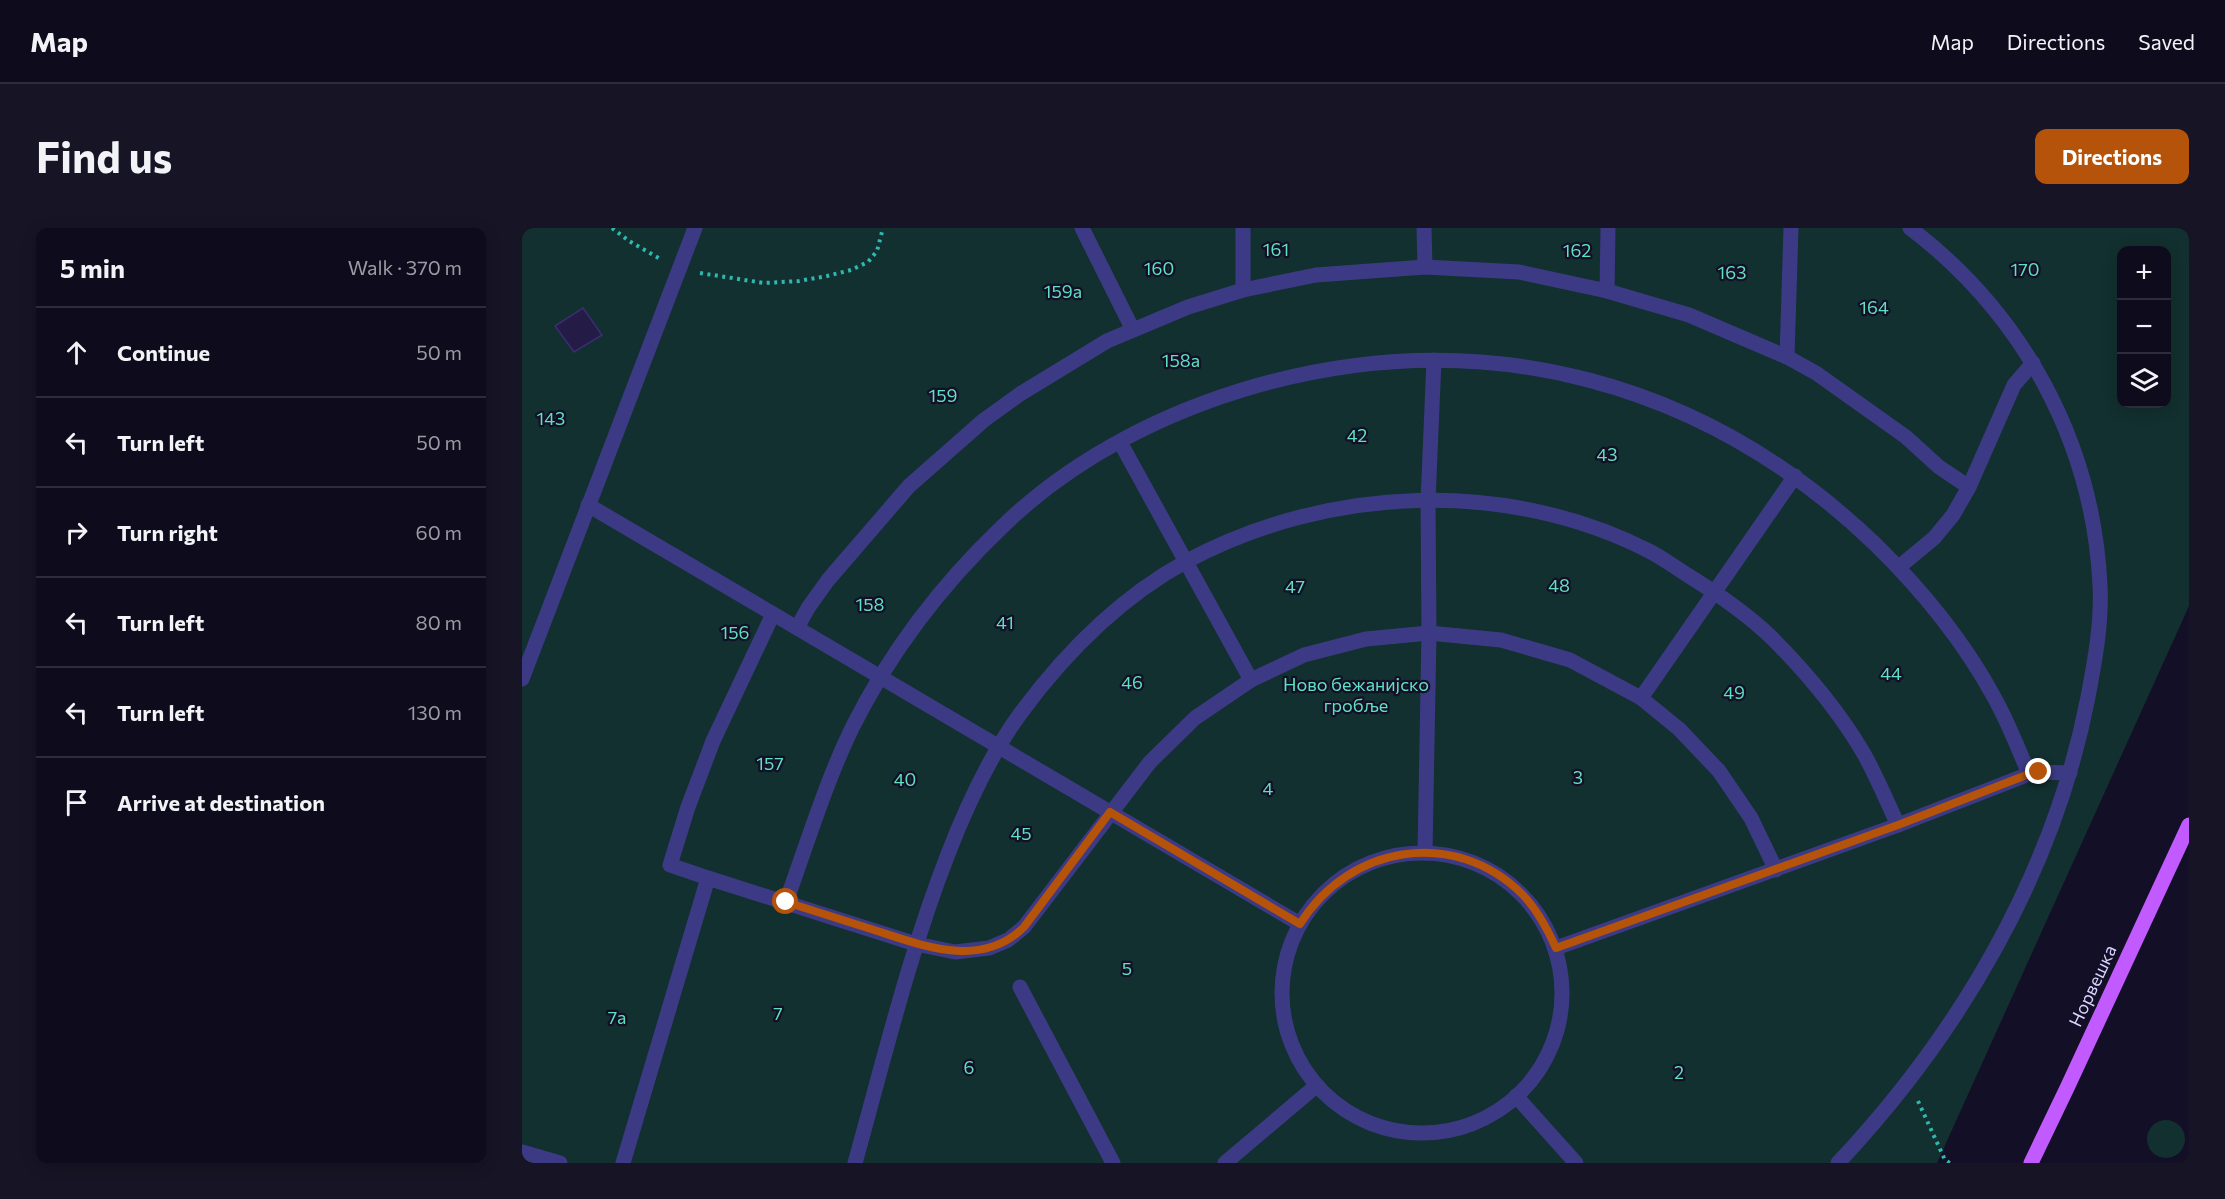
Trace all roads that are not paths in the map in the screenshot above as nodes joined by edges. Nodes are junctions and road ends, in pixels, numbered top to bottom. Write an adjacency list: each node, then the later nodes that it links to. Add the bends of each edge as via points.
1 (695, 228): 20 (lane)
2 (1082, 228): 12 (lane)
3 (1243, 228): 10 (lane)
4 (1424, 228): 9 (lane)
5 (1608, 228): 11 (lane)
6 (1791, 228): 13 (lane)
7 (1910, 228): 8 (lane)
8 (1927, 233): 15 (lane, via 2007,323)
9 (1425, 267): 10 (lane, via 1316,275); 11 (lane, via 1519,272)
10 (1243, 290): 12 (lane)
11 (1607, 291): 13 (lane, via 1689,315)
12 (1133, 330): 25 (lane, via 1020,393 945,453 882,516 828,580)
13 (1787, 357): 18 (lane, via 1860,403)
14 (1434, 360): 16 (lane, via 1359,365 1276,381 1161,420); 17 (lane, via 1515,365 1625,390 1724,432); 19 (lane)
15 (2033, 363): 18 (lane, via 2014,385); 32 (lane, via 2068,434 2085,487 2095,533 2100,587 2093,668)
16 (1120, 442): 21 (lane); 28 (lane, via 1076,468 1004,524 929,606)
17 (1795, 476): 22 (lane, via 1843,514); 23 (lane)
18 (1969, 487): 22 (lane, via 1934,538)
19 (1428, 501): 21 (lane, via 1363,504 1299,517 1269,525); 23 (lane, via 1505,505 1580,522 1652,552); 26 (lane)
20 (588, 505): 24 (lane); 27 (lane)
21 (1185, 562): 29 (lane); 31 (lane, via 1136,594 1076,645)
22 (1899, 567): 33 (lane, via 1972,660 1998,704)
23 (1715, 592): 30 (lane); 35 (lane, via 1769,635 1821,691 1863,754)
24 (773, 614): 25 (lane); 39 (lane, via 713,741 670,865)
25 (797, 628): 28 (lane)
26 (1429, 633): 29 (lane, via 1366,639 1304,655); 30 (lane, via 1501,640 1570,660); 37 (lane)
27 (523, 673)
28 (880, 677): 31 (lane); 40 (lane, via 828,784)
29 (1251, 680): 34 (lane, via 1195,718 1150,762)
30 (1641, 698): 38 (lane, via 1679,729 1719,771 1751,818)
31 (998, 747): 34 (lane); 42 (lane, via 967,807)
32 (2070, 773): 33 (lane); 54 (lane, via 2038,864 1993,955 1909,1081)
33 (2029, 774): 35 (lane)
34 (1110, 812): 41 (lane); 42 (lane, via 1024,927 1008,940 967,952)
35 (1898, 825): 38 (lane)
36 (2189, 825): 55 (main road, Норвешка)
37 (1425, 853): 41 (lane, via 1387,857 1351,872 1320,896); 43 (lane, via 1468,860 1506,880 1536,910)
38 (1776, 870): 43 (lane)
39 (708, 878): 40 (lane); 49 (lane)
40 (786, 902): 42 (lane)
41 (1300, 924): 45 (lane, via 1284,968 1283,1011 1295,1052)
42 (916, 944): 50 (lane)
43 (1556, 948): 46 (lane, via 1562,986 1557,1034 1546,1061)
44 (1020, 987): 51 (lane)
45 (1316, 1086): 46 (lane, via 1371,1124 1428,1133 1484,1119); 52 (lane)
46 (1516, 1096): 53 (lane)
47 (522, 1152): 48 (lane)
48 (560, 1163)
49 (623, 1163)
50 (855, 1163)
51 (1113, 1163)
52 (1225, 1163)
53 (1576, 1163)
54 (1838, 1163)
55 (2031, 1163)

